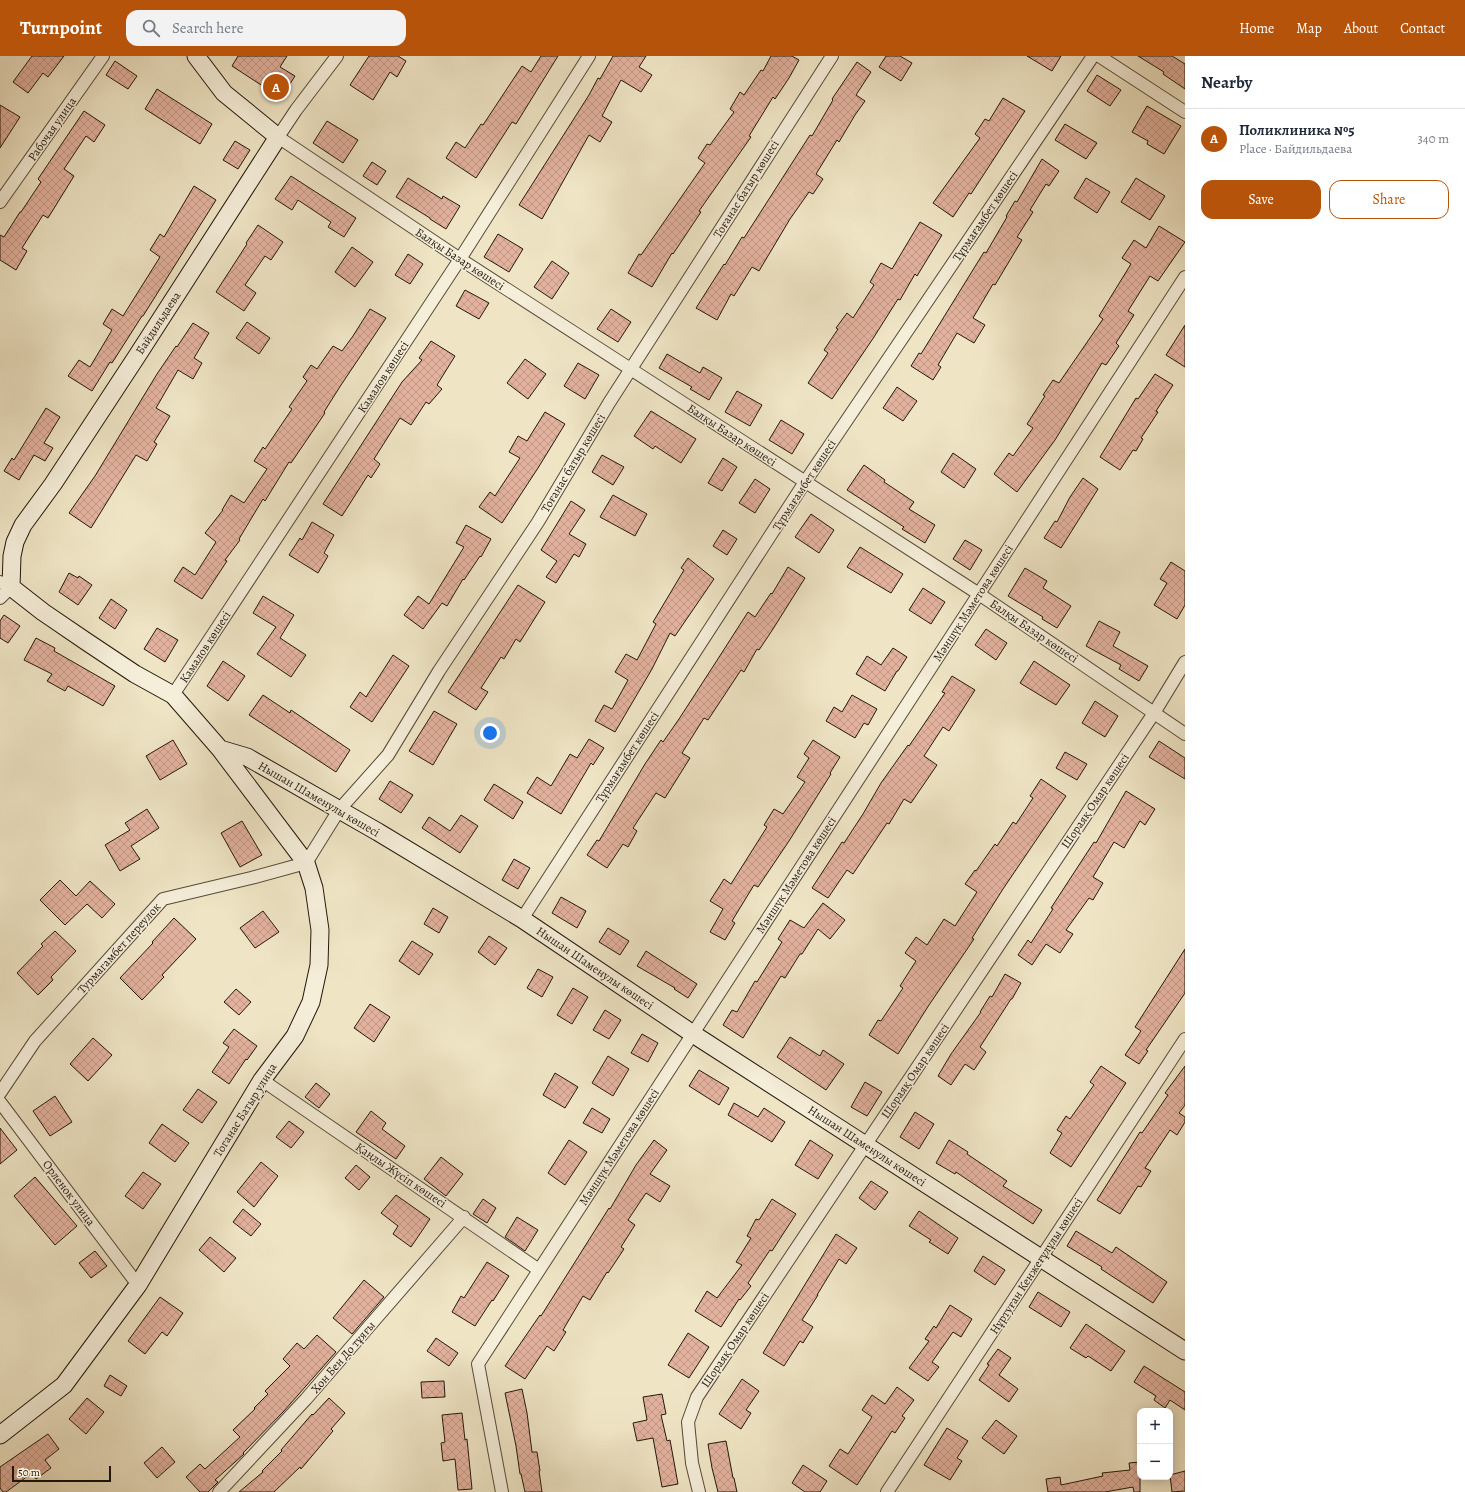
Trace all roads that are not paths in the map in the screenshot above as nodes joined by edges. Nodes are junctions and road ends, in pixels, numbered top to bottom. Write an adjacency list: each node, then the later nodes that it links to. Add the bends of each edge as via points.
1 (103, 56): 10 (street, Рабочая улица)
2 (196, 56): 9 (street, via 224,93)
3 (337, 56): 9 (street, Байдильдаева)
4 (589, 56): 11 (street, Камалов көшесі)
5 (832, 56): 13 (street, Тоғанас батыр көшесі)
6 (1093, 56): 14 (street, Тұрмағамбет көшесі)
7 (1099, 56): 8 (street)
8 (1185, 112)
9 (278, 137): 11 (street, Балқы Базар көшесі); 15 (street, Байдильдаева, via 53,484 23,525 15,542)
10 (0, 202)
11 (460, 259): 13 (street, Балқы Базар көшесі); 18 (street, Камалов көшесі)
12 (1185, 277): 16 (street, Мәншүк Мәметова көшесі)
13 (632, 370): 14 (street, Балқы Базар көшесі); 22 (street, Тоғанас батыр көшесі, via 388,755)
14 (805, 482): 16 (street, Балқы Базар көшесі); 24 (street, Тұрмағамбет көшесі)
15 (4, 589): 18 (street, via 135,674)
16 (979, 594): 19 (street, Балқы Базар көшесі); 25 (street, Мәншүк Мәметова көшесі)
17 (1185, 662): 19 (street, Шораяқ Омар көшесі)
18 (173, 695): 21 (street)
19 (1154, 713): 20 (street, Балқы Базар көшесі); 30 (street, Шораяқ Омар көшесі)
20 (1185, 734)
21 (220, 749): 22 (street, Нышан Шаменулы көшесі, via 247,757); 23 (street, Тоганас Батыр улица)
22 (339, 810): 23 (street, Тоғанас батыр көшесі); 24 (street, Нышан Шаменулы көшесі)
23 (306, 863): 27 (street, Тоганас Батыр улица, via 314,888 320,930 319,965 311,1002 295,1036); 28 (street, Турмагамбет переулок, via 163,900 35,1041)
24 (522, 919): 25 (street, Нышан Шаменулы көшесі)
25 (692, 1034): 30 (street, Нышан Шаменулы көшесі); 33 (street, Мәншүк Мәметова көшесі)
26 (1185, 1039): 32 (street, Нұртуған Кенжеғұлұлы көшесі)
27 (262, 1080): 31 (street, Қаңлы Жүсіп көшесі); 34 (street, Тоганас Батыр улица)
28 (0, 1093)
29 (0, 1102): 34 (street, Орленок улица)
30 (866, 1145): 32 (street, Нышан Шаменулы көшесі); 39 (street, Шораяқ Омар көшесі, via 697,1397 688,1422 692,1463)
31 (464, 1217): 33 (street, Қаңлы Жүсіп көшесі); 37 (street, Хон Бен До тұяғы, via 306,1399)
32 (1041, 1259): 35 (street, Нышан Шаменулы көшесі); 40 (street, Нұртуған Кенжеғұлұлы көшесі)
33 (539, 1270): 38 (street, Мәншүк Мәметова көшесі, via 478,1364)
34 (138, 1285): 36 (street, Тоганас Батыр улица, via 64,1385)
35 (1185, 1351)
36 (0, 1436)
37 (218, 1492)
38 (502, 1492)
39 (699, 1492)
40 (887, 1492)

